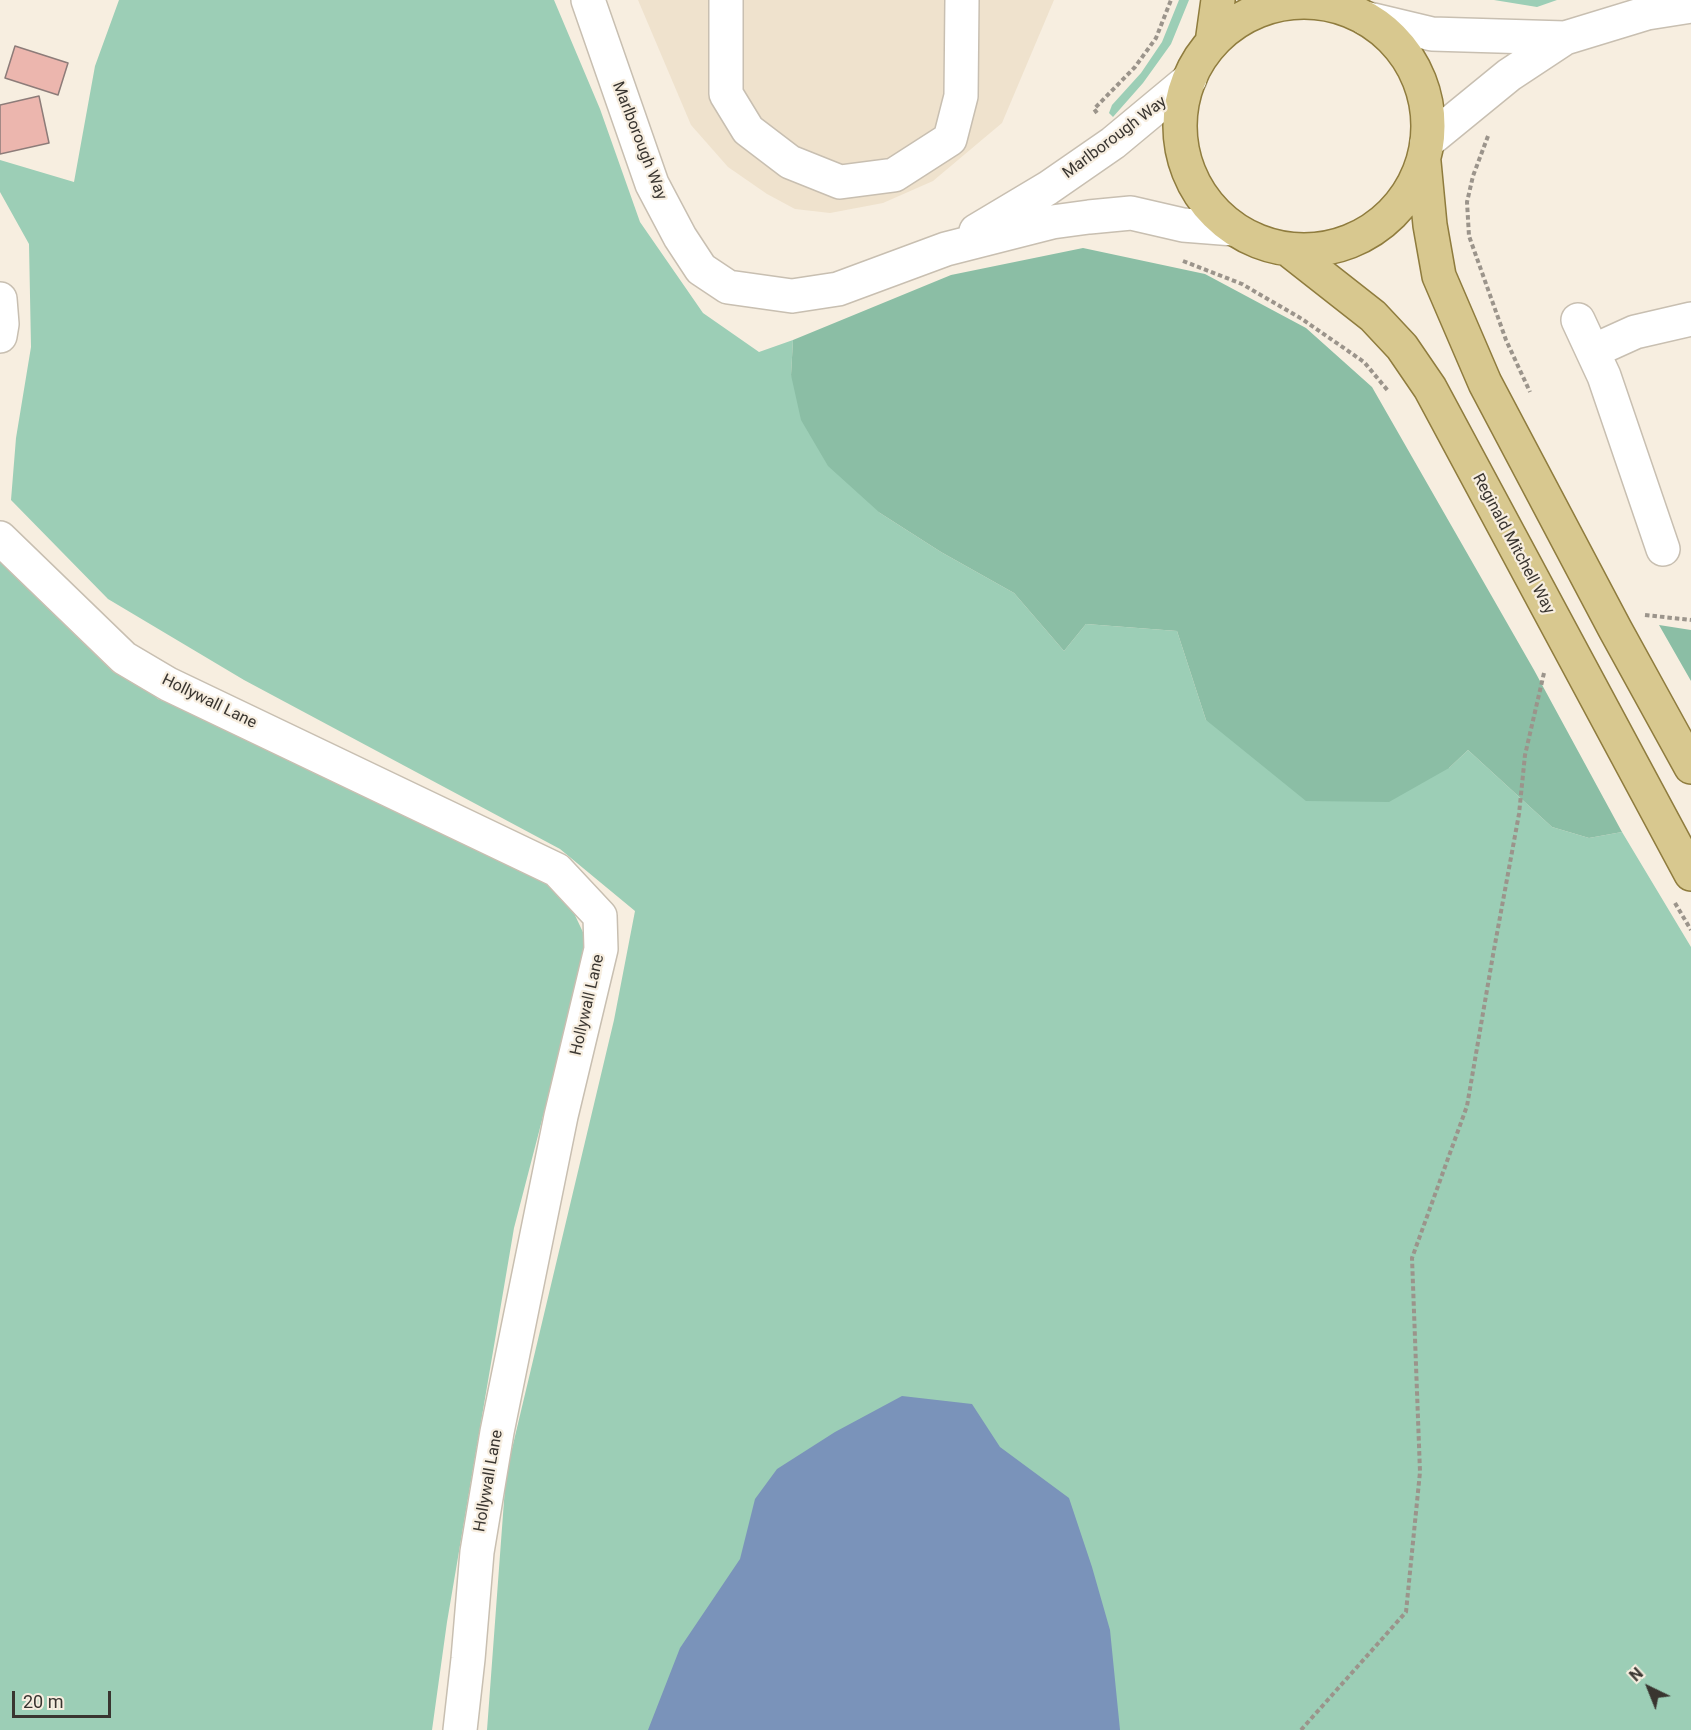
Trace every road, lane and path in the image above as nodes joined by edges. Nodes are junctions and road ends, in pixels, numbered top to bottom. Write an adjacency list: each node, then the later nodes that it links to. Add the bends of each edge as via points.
1 (588, 0): 16 (street, Marlborough Way, via 652,184 701,269 728,287 792,296 838,289)
2 (726, 0): 3 (street, via 726,94 748,130 790,162 840,182 894,175 950,139 961,96)
3 (962, 0)
4 (1171, 0): 12 (path, via 1156,38 1135,67 1094,109)
5 (1218, 0): 10 (main road)
6 (1660, 6): 7 (street); 9 (street)
7 (1691, 6)
8 (1347, 8): 9 (street, via 1432,34); 10 (main road, via 1312,2 1271,7 1234,24); 14 (main road, via 1390,36 1411,63 1427,112)
9 (1565, 38): 14 (street, via 1469,106)
10 (1212, 43): 11 (main road)
11 (1190, 79): 15 (main road, via 1180,126 1184,157 1201,196); 16 (street, Marlborough Way, via 1129,131 1048,188)
12 (1102, 120)
13 (1488, 135): 25 (path, via 1467,202 1469,236 1506,340)
14 (1425, 151): 17 (main road, via 1407,196 1381,224 1338,245); 31 (main road, via 1430,225 1439,276 1485,383)
15 (1234, 229): 16 (street, Marlborough Way, via 1183,225 1131,213 1052,222); 17 (main road)
16 (946, 249)
17 (1289, 250): 32 (main road, Reginald Mitchell Way, via 1373,316 1402,347 1430,388)
18 (1175, 257): 24 (path, via 1242,284 1302,319 1364,362)
19 (0, 299): 22 (street)
20 (1691, 319): 23 (street, via 1635,332)
21 (1578, 320): 23 (street)
22 (0, 336)
23 (1599, 364): 27 (street)
24 (1391, 394)
25 (1532, 394)
26 (0, 538): 34 (street, Hollywall Lane, via 124,658 168,684 557,870 600,916 602,949 561,1116 495,1443 477,1552)
27 (1663, 549)
28 (1691, 620): 29 (path, via 1646,615)
29 (1652, 625)
30 (1550, 677): 35 (path, via 1545,667 1525,755 1519,814 1467,1106 1412,1258 1420,1472 1406,1612)
31 (1691, 767)
32 (1682, 887): 33 (path)
33 (1691, 930)
34 (460, 1730)
35 (1301, 1730)

